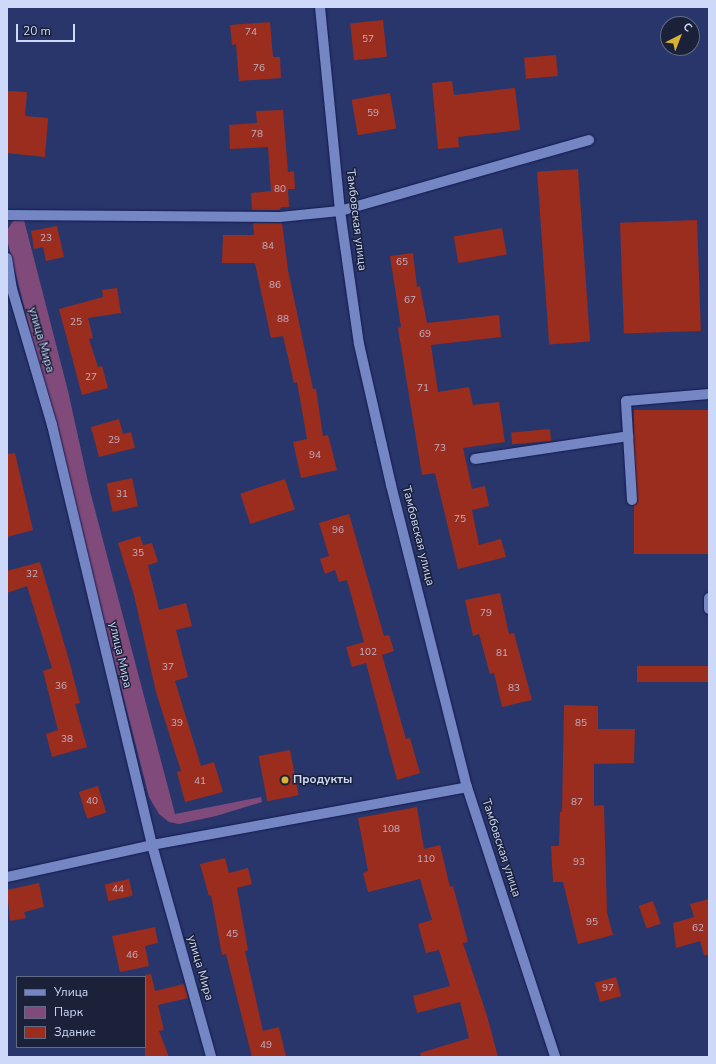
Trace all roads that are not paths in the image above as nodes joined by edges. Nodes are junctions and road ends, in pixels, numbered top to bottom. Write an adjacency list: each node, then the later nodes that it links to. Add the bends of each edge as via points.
1 (320, 7): 3 (street, Тамбовская улица)
2 (589, 140): 3 (street)
3 (340, 211): 4 (street, via 280,218); 12 (street, Тамбовская улица, via 361,352 391,485)
4 (7, 215)
5 (7, 258): 13 (street, улица Мира, via 12,289 52,425)
6 (709, 394): 7 (street, via 626,401)
7 (628, 436): 8 (street); 9 (street)
8 (475, 459)
9 (632, 500)
10 (709, 598): 11 (street)
11 (709, 608)
12 (467, 786): 13 (street); 16 (street, Тамбовская улица)
13 (152, 845): 14 (street); 15 (street, улица Мира)
14 (7, 877)
15 (211, 1057)
16 (554, 1057)

